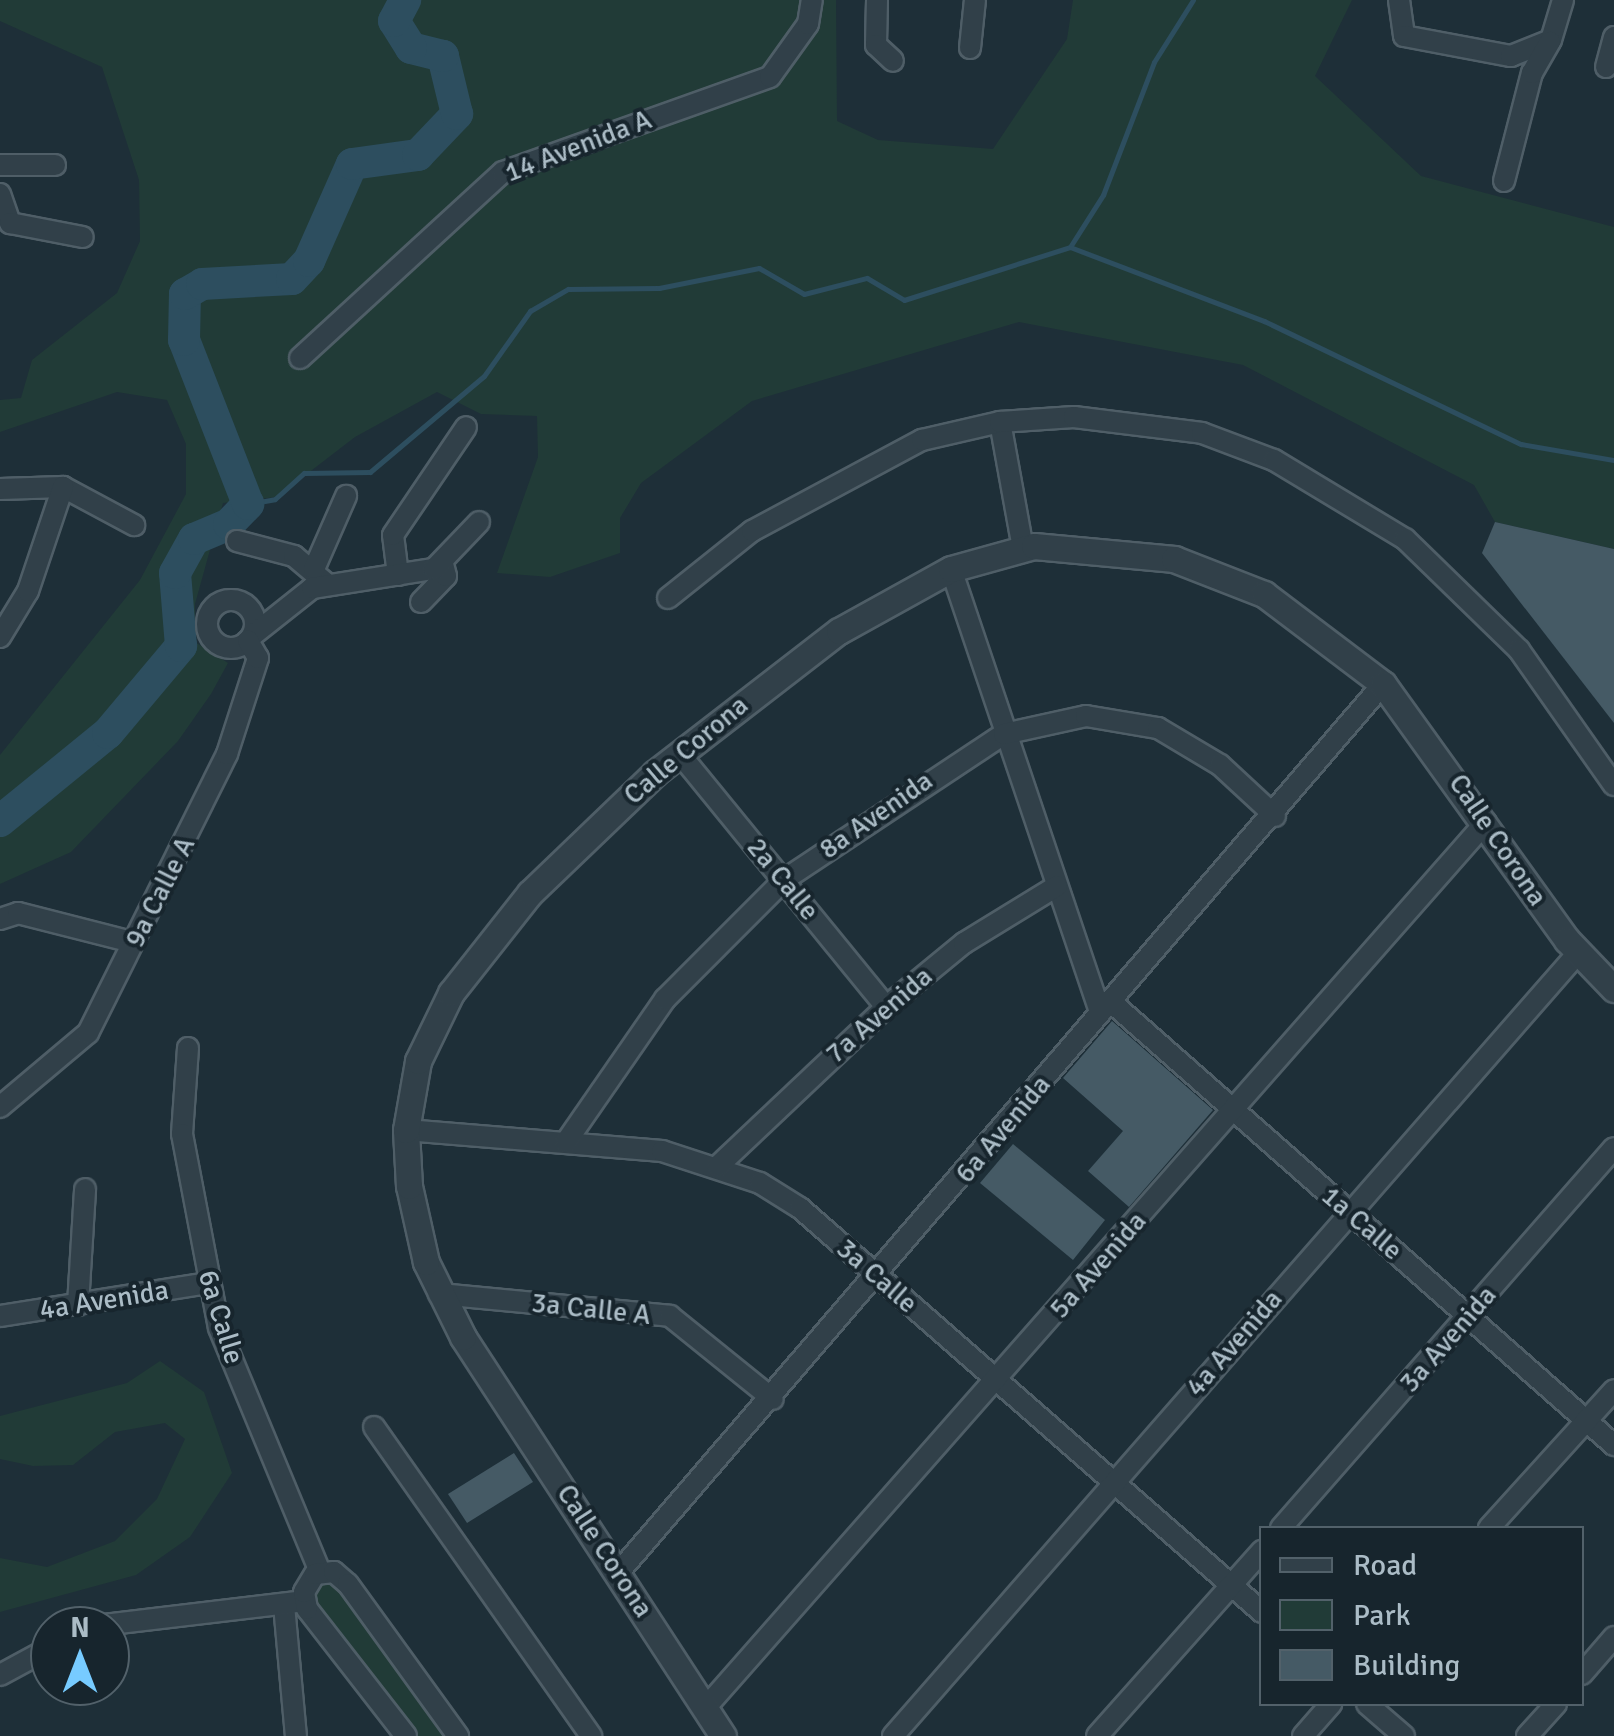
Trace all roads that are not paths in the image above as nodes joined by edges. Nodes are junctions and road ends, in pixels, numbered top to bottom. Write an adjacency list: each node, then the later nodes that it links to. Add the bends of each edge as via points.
1 (812, 0): 16 (street, 14 Avenida A, via 794,49 770,77 503,172)
2 (877, 0): 9 (street, via 876,45)
3 (975, 0): 8 (street)
4 (1399, 0): 7 (street, via 1400,32 1429,44 1511,56)
5 (1562, 0): 7 (street)
6 (1614, 36): 10 (street)
7 (1551, 40): 13 (street, via 1532,73)
8 (970, 48)
9 (892, 61)
10 (1606, 67)
11 (0, 165): 12 (street)
12 (55, 165)
13 (1504, 181)
14 (1, 198): 15 (street, via 10,223)
15 (83, 237)
16 (300, 358)
17 (1000, 422): 25 (street); 30 (street, via 922,440 830,483 752,531); 36 (street, via 1074,417 1202,433 1342,496 1405,539 1518,650)
18 (466, 427): 28 (street, via 393,536)
19 (64, 487): 20 (street); 23 (street); 32 (street, via 28,591)
20 (0, 489)
21 (346, 496): 29 (street)
22 (479, 522): 26 (street)
23 (134, 525)
24 (237, 541): 29 (street)
25 (1023, 548): 27 (street, Calle Corona); 33 (street, Calle Corona, via 1138,552 1224,575 1300,615)
26 (443, 564): 28 (street); 31 (street, via 446,576)
27 (951, 570): 34 (street, 1a Calle); 35 (street, Calle Corona, via 839,631)
28 (398, 575): 29 (street, via 370,584)
29 (321, 576): 42 (street, 9a Calle A, via 250,638 258,658 227,754)
30 (668, 598)
31 (421, 602)
32 (0, 638)
33 (1383, 684): 37 (street, 6a Avenida); 38 (street, Calle Corona)
34 (1004, 734): 37 (street, 8a Avenida, via 1086,716 1158,728 1220,765); 39 (street, 8a Avenida); 40 (street, 1a Calle)
35 (679, 752): 39 (street, 2a Calle); 50 (street, Calle Corona, via 561,860 475,958 430,1030)
36 (1614, 785)
37 (1275, 816): 46 (street, 6a Avenida)
38 (1486, 822): 43 (street, Calle Corona); 49 (street, 5a Avenida)
39 (784, 880): 45 (street, 2a Calle); 51 (street, 8a Avenida, via 665,1000)
40 (1057, 886): 45 (street, 7a Avenida, via 964,944); 46 (street, 1a Calle)
41 (0, 918): 42 (street, via 18,913)
42 (132, 942): 48 (street, 9a Calle A, via 88,1032)
43 (1578, 953): 44 (street, Calle Corona); 55 (street, 4a Avenida)
44 (1614, 988)
45 (886, 1007): 53 (street, 7a Avenida)
46 (1105, 1007): 49 (street, 1a Calle); 56 (street, 6a Avenida)
47 (188, 1048): 57 (street, 6a Calle, via 182,1134)
48 (0, 1106)
49 (1233, 1111): 55 (street, 1a Calle); 62 (street, 5a Avenida)
50 (406, 1130): 51 (street, 3a Calle); 58 (street, Calle Corona, via 414,1223)
51 (566, 1142): 53 (street, 3a Calle)
52 (1614, 1148): 61 (street, 3a Avenida)
53 (718, 1166): 56 (street, 3a Calle, via 800,1208)
54 (85, 1189): 59 (street)
55 (1350, 1212): 61 (street, 1a Calle); 68 (street, 4a Avenida)
56 (878, 1277): 62 (street, 3a Calle); 64 (street, 6a Avenida)
57 (208, 1283): 59 (street, 4a Avenida); 72 (street, 6a Calle, via 219,1328)
58 (439, 1294): 64 (street, 3a Calle A, via 670,1316); 73 (street, Calle Corona)
59 (78, 1305): 60 (street, 4a Avenida)
60 (0, 1316)
61 (1469, 1316): 65 (street, 1a Calle); 69 (street, 3a Avenida)
62 (998, 1381): 68 (street, 3a Calle); 82 (street, 5a Avenida)
63 (1614, 1390): 65 (street)
64 (773, 1400): 73 (street, 6a Avenida)
65 (1587, 1421): 67 (street, 1a Calle); 70 (street)
66 (374, 1427): 90 (street)
67 (1614, 1445)
68 (1113, 1482): 74 (street, 3a Calle); 86 (street, 4a Avenida)
69 (1283, 1526)
70 (1491, 1526)
71 (1259, 1554): 74 (street)
72 (320, 1572): 75 (street); 89 (street, via 348,1584)
73 (620, 1572): 82 (street, Calle Corona)
74 (1231, 1585): 76 (street, 3a Calle); 92 (street)
75 (294, 1602): 77 (street); 87 (street); 88 (street)
76 (1259, 1609)
77 (130, 1619)
78 (1614, 1637): 80 (street)
79 (30, 1659): 81 (street)
80 (1584, 1672)
81 (0, 1675)
82 (707, 1706): 91 (street, Calle Corona)
83 (1329, 1706): 93 (street)
84 (1369, 1706): 94 (street)
85 (1554, 1706): 95 (street)
86 (895, 1735)
87 (296, 1736)
88 (406, 1736)
89 (458, 1736)
90 (591, 1736)
91 (723, 1736)
92 (1097, 1736)
93 (1303, 1736)
94 (1404, 1736)
95 (1527, 1736)

